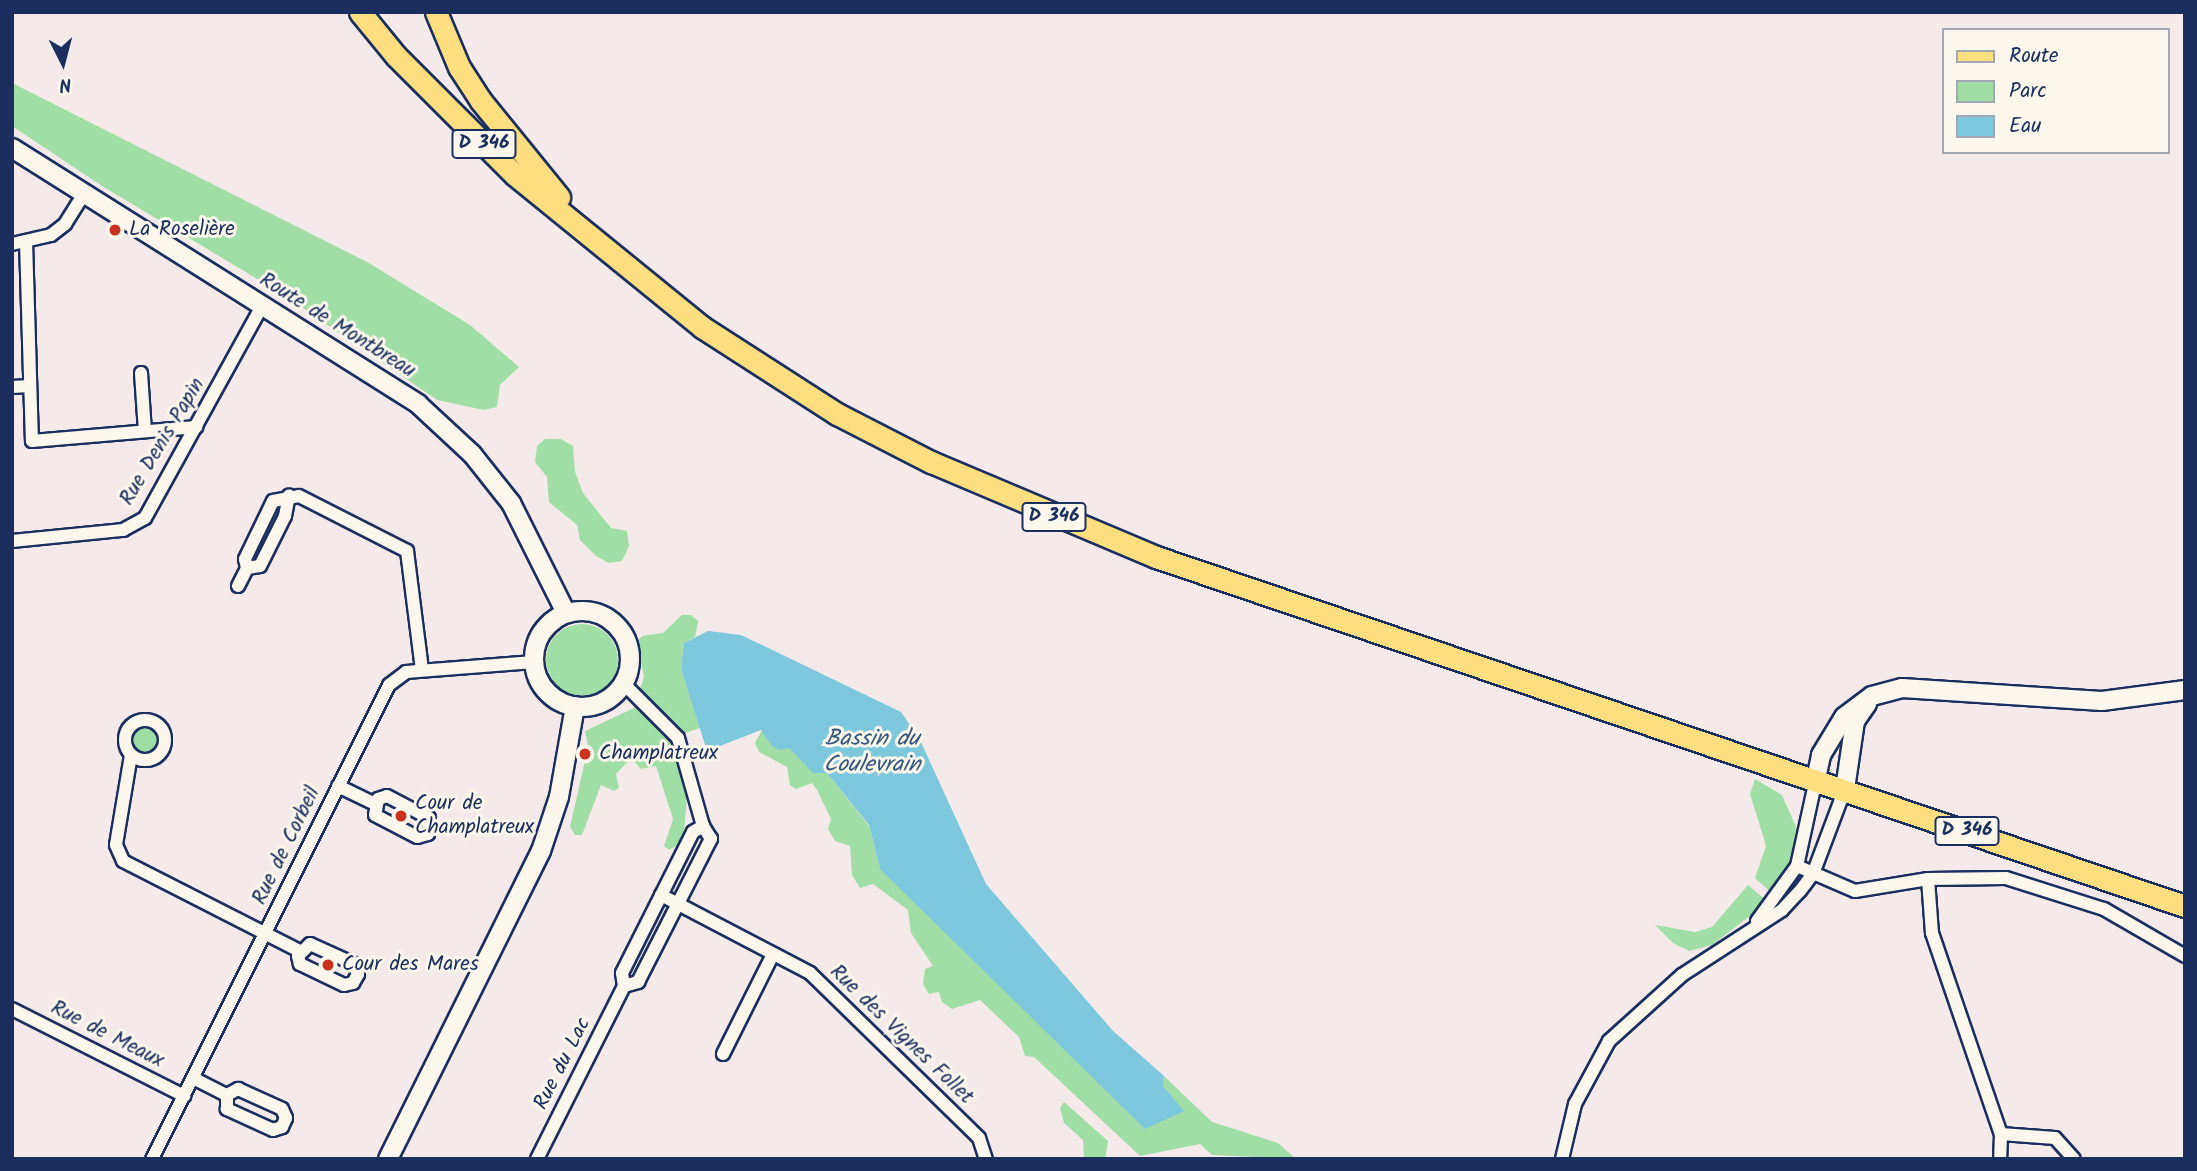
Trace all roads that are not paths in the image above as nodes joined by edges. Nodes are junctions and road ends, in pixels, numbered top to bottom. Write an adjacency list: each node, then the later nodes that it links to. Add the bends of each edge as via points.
1 (360, 12): 7 (main road, D 346, via 396,56 515,175)
2 (436, 12): 7 (main road, via 459,67 523,158)
3 (12, 148): 4 (street, Route de Montbreau)
4 (84, 194): 5 (street, via 65,224 51,234); 8 (street, Route de Montbreau)
5 (26, 241): 6 (street); 10 (street)
6 (12, 244)
7 (621, 262): 24 (main road, D 346, via 702,327 837,414 1036,510 1343,623)
8 (262, 306): 12 (street, Rue Denis Papin); 16 (street, Route de Montbreau, via 418,404 472,454 511,503)
9 (141, 373): 13 (street)
10 (30, 386): 11 (street); 13 (street, via 32,441)
11 (12, 387)
12 (196, 427): 13 (street); 14 (street, Rue Denis Papin, via 145,518 123,530)
13 (145, 431)
14 (12, 541)
15 (238, 586): 18 (street, via 247,568 245,559 273,501 299,496 407,551)
16 (566, 613): 17 (street, via 541,632); 19 (street, via 593,612 616,625 628,647)
17 (534, 662): 18 (street, Rue de Corbeil); 22 (street, via 536,675 552,696)
18 (422, 670): 25 (street, Rue de Corbeil, via 406,672 389,685)
19 (623, 683): 22 (street, via 608,699); 28 (street, Rue du Lac, via 678,738)
20 (2185, 690): 21 (street, via 2102,701 1902,688)
21 (1872, 696): 24 (street, via 1844,717 1821,755); 26 (street, via 1855,721)
22 (575, 706): 48 (street, via 559,797 541,851)
23 (131, 755): 36 (street, via 116,845 123,861)
24 (1816, 779): 26 (main road, D 346); 29 (street)
25 (338, 786): 27 (street); 36 (street, Rue de Corbeil)
26 (1845, 789): 30 (street); 34 (main road, D 346)
27 (375, 804)
28 (703, 826): 32 (street, Rue du Lac, via 693,832); 33 (street, Rue du Lac, via 711,839)
29 (1797, 866): 30 (street); 35 (street)
30 (1813, 874): 31 (street, via 1855,891); 35 (street, via 1782,910)
31 (1928, 879): 39 (street, via 2006,878 2047,890 2104,909); 46 (street, via 1937,952)
32 (661, 895): 33 (street, Rue des Vignes Follet); 40 (street, Rue du Lac, via 622,974)
33 (678, 905): 38 (street, Rue des Vignes Follet); 40 (street, Rue du Lac, via 638,982)
34 (2185, 906)
35 (1748, 931): 51 (street, via 1682,975 1609,1041 1575,1104)
36 (265, 933): 37 (street); 43 (street, Rue de Corbeil)
37 (300, 951): 37 (street, via 300,964 344,985 353,983 358,974 354,964 310,943)
38 (773, 954): 42 (street); 50 (street, Rue des Vignes Follet, via 810,974 979,1138)
39 (2185, 956)
40 (624, 986): 49 (street, Rue du Lac)
41 (12, 1009): 45 (street, Rue de Meaux)
42 (723, 1054)
43 (193, 1078): 44 (street); 45 (street, Rue de Corbeil)
44 (227, 1095): 44 (street, via 227,1109 273,1130 286,1118 282,1109 243,1091 233,1089)
45 (184, 1096): 47 (street, Rue de Corbeil)
46 (2001, 1134): 52 (street); 53 (street, via 2055,1138)
47 (152, 1159)
48 (388, 1159)
49 (537, 1159)
50 (986, 1159)
51 (1562, 1159)
52 (2000, 1159)
53 (2074, 1159)

